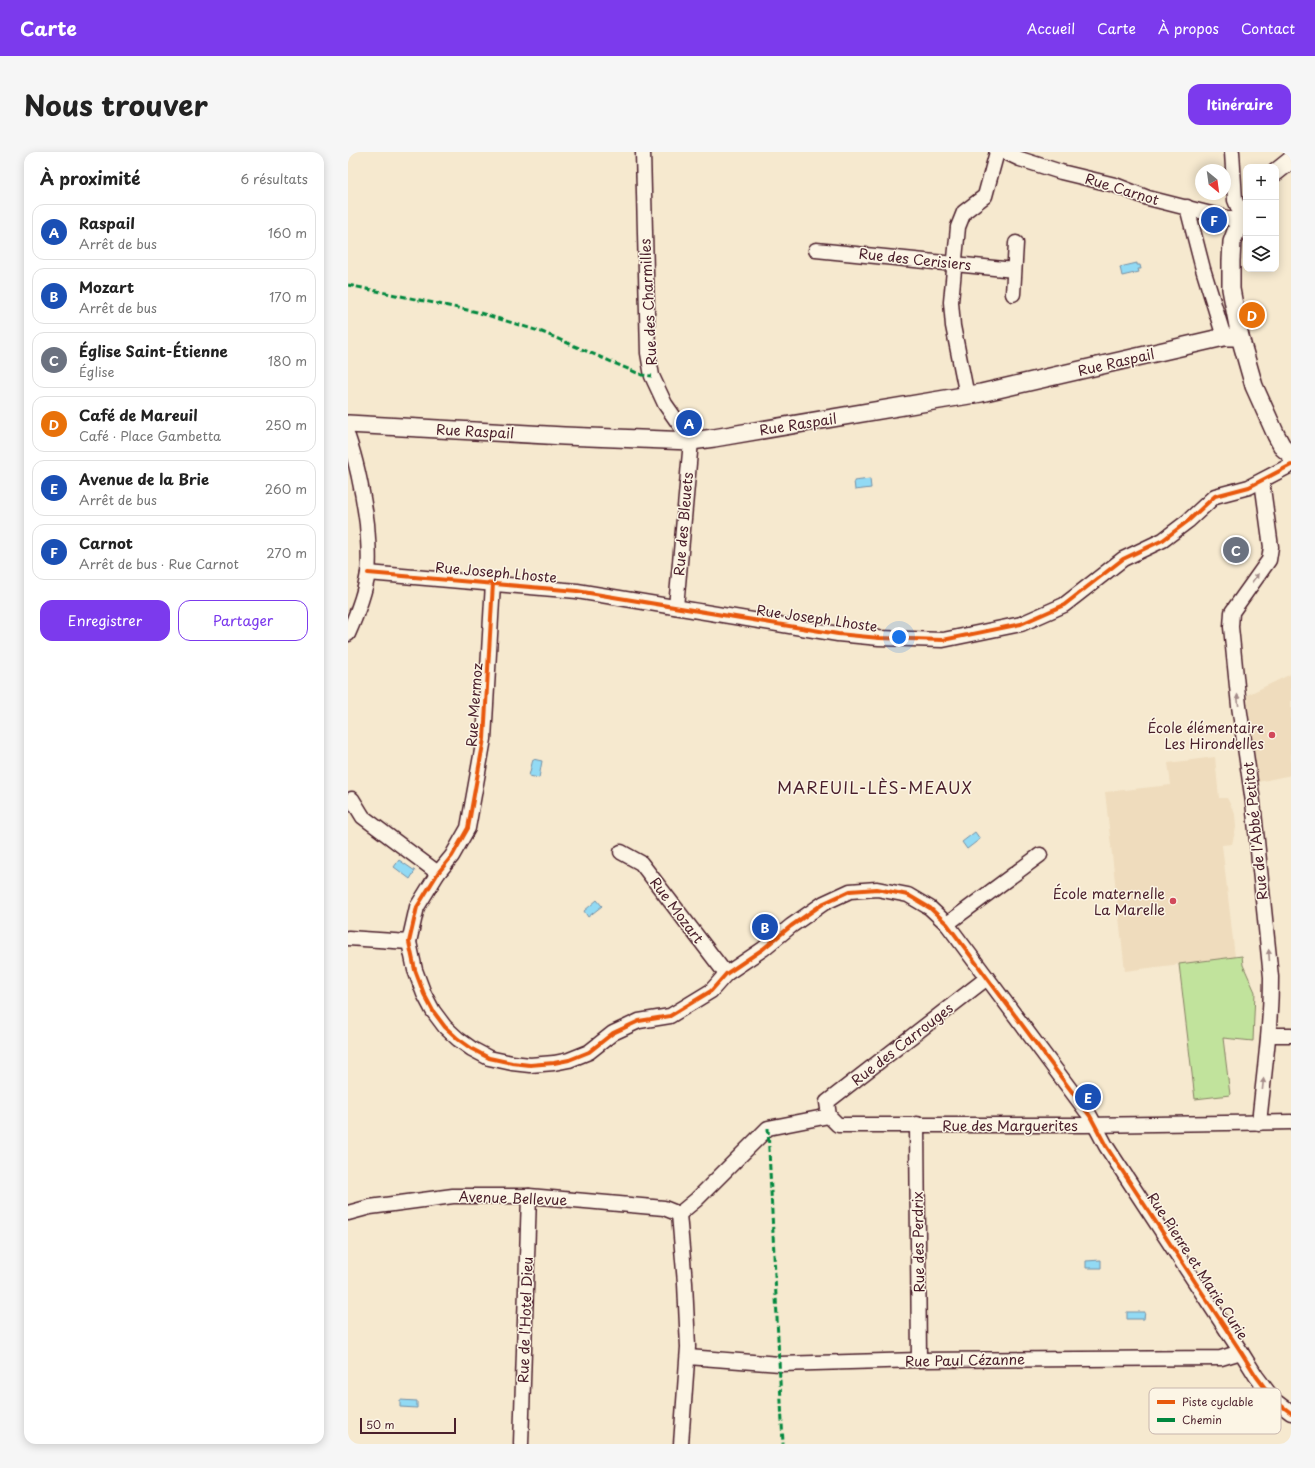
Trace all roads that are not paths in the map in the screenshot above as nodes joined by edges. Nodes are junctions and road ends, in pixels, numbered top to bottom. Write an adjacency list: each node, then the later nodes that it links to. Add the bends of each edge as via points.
1 (643, 152): 19 (street, Rue des Charmilles, via 648,353 652,376 665,404)
2 (997, 152): 12 (street, via 985,196 964,212 958,227)
3 (1006, 152): 5 (street, Rue Carnot)
4 (1232, 152): 9 (street, via 1235,200)
5 (1022, 155): 8 (street, Rue Carnot, via 1061,172 1116,185 1148,198)
6 (1291, 160): 7 (street)
7 (1279, 170)
8 (1187, 208): 9 (street, Rue Carnot); 15 (street, via 1203,268)
9 (1242, 216): 15 (street, via 1232,242 1230,261)
10 (1016, 243): 13 (street)
11 (816, 250): 12 (street, Rue des Cerisiers)
12 (955, 263): 13 (street, Rue des Cerisiers); 16 (street, via 951,302)
13 (1014, 270): 14 (street)
14 (1013, 294)
15 (1232, 337): 16 (street, Rue Raspail); 20 (street, via 1276,435 1283,448)
16 (966, 396): 19 (street, Rue Raspail)
17 (348, 424): 19 (street, Rue Raspail)
18 (348, 438): 23 (street, via 363,491 369,545)
19 (691, 441): 25 (street, Rue des Bleuets)
20 (1291, 455)
21 (1291, 465): 22 (street, Rue Joseph Lhoste)
22 (1262, 481): 25 (street, Rue Joseph Lhoste, via 1215,496 1188,522 1163,540 1123,559 1064,605 1021,624 943,640 879,638 838,634); 36 (street, Rue de l'Abbé Petitot, one-way to 22, via 1271,1005 1268,948 1254,809 1231,627 1232,612 1269,560 1271,547)
23 (368, 573): 24 (street, Rue Joseph Lhoste); 26 (street)
24 (493, 583): 25 (street, Rue Joseph Lhoste, via 577,591); 30 (street, Rue Mermoz, via 484,739 468,828 452,856)
25 (676, 607)
26 (348, 634)
27 (352, 799): 30 (street, via 363,817)
28 (621, 852): 34 (street, Rue Mozart, via 641,863)
29 (1040, 855): 31 (street)
30 (438, 872): 33 (street, Rue Mermoz, via 417,907)
31 (947, 924): 34 (street, Rue Pierre et Marie Curie, via 930,908 908,895 877,889 850,890 824,903); 35 (street, Rue Pierre et Marie Curie)
32 (348, 938): 33 (street)
33 (410, 942): 34 (street, Rue Pierre et Marie Curie, via 415,970 424,994 445,1027 472,1049 489,1058 530,1065 569,1060 589,1052 612,1033 639,1021 670,1016 711,991)
34 (726, 974)
35 (988, 978): 38 (street, Rue des Carrouges, via 827,1102); 42 (street, Rue Pierre et Marie Curie)
36 (1269, 1035): 37 (street); 40 (street, Rue de l'Abbé Petitot, one-way to 36)
37 (1291, 1035)
38 (829, 1116): 41 (street, Rue des Marguerites, via 838,1125); 45 (street, via 768,1128 696,1200)
39 (1291, 1122): 40 (street, Rue des Marguerites)
40 (1259, 1123): 42 (street, Rue des Marguerites)
41 (917, 1124): 42 (street, Rue des Marguerites); 48 (street, Rue des Perdrix)
42 (1095, 1124): 46 (street, Rue Pierre et Marie Curie, via 1106,1146)
43 (529, 1196): 44 (street, Avenue Bellevue, via 453,1196 370,1207); 45 (street, Avenue Bellevue, via 664,1208); 52 (street, Rue de l'Hotel Dieu)
44 (348, 1213)
45 (678, 1214): 47 (street, via 685,1283)
46 (1241, 1352): 48 (street, Rue Paul Cézanne, via 1222,1358); 49 (street, Rue Pierre et Marie Curie)
47 (688, 1357): 48 (street, Rue Paul Cézanne, via 780,1364); 53 (street)
48 (919, 1360)
49 (1265, 1388)
50 (1281, 1405): 51 (street, Rue Pierre et Marie Curie)
51 (1291, 1413)
52 (521, 1444)
53 (681, 1444)

